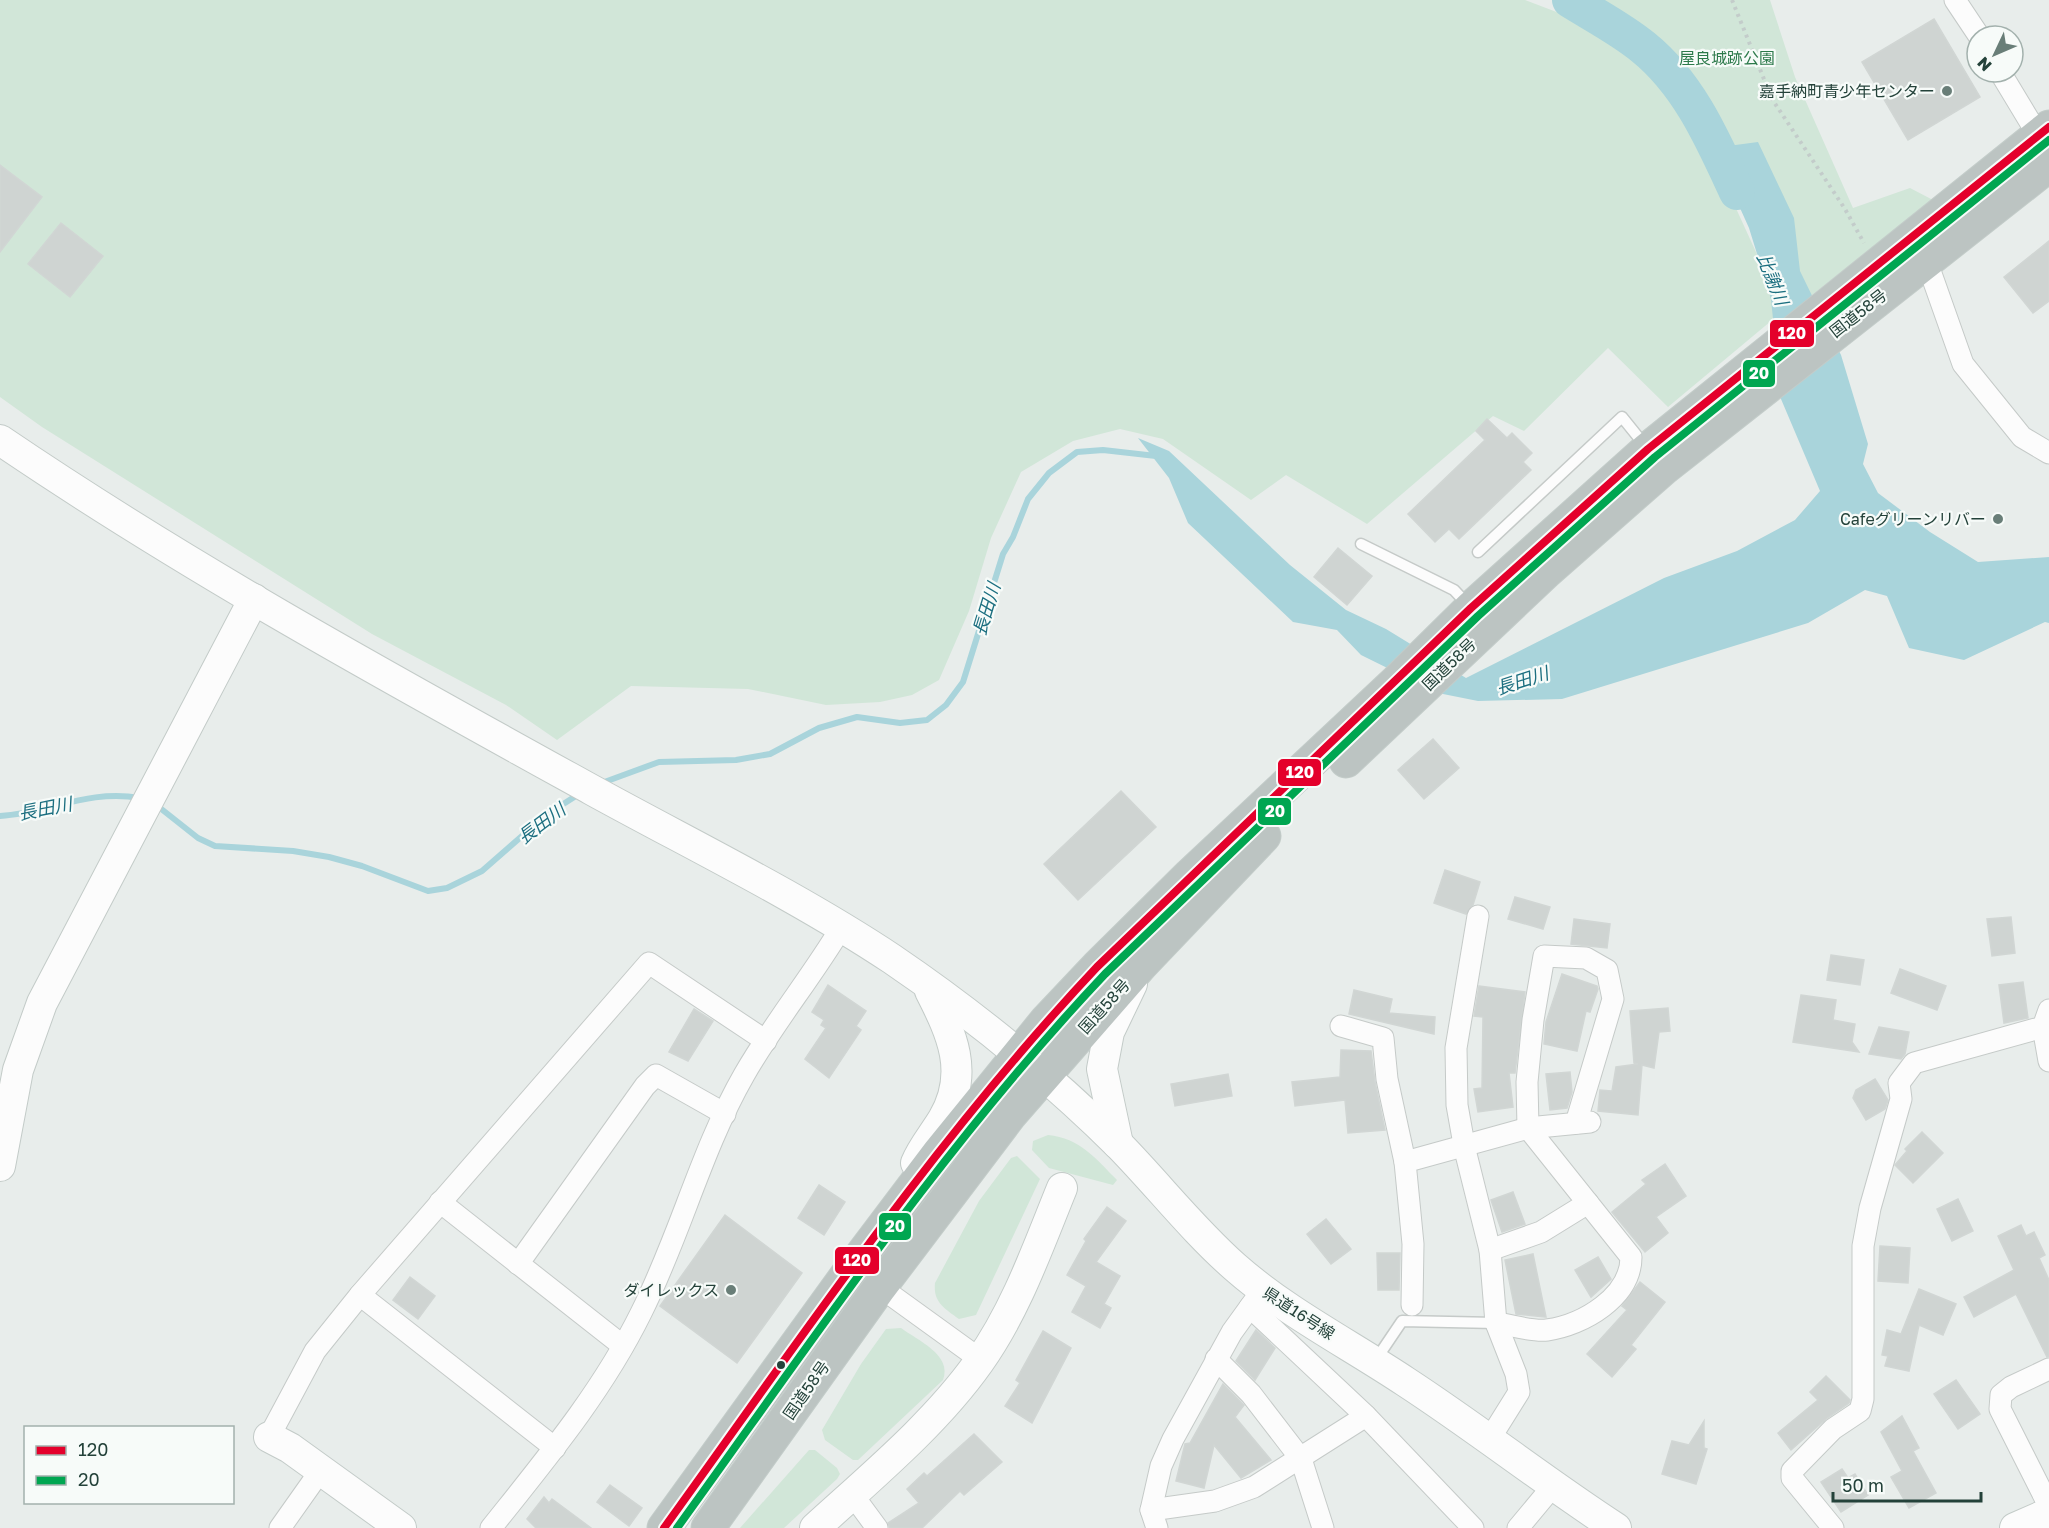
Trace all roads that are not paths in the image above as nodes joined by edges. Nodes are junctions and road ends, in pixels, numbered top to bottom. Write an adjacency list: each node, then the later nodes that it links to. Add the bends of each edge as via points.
1 (1955, 0): 2 (street)
2 (1971, 24)
3 (2009, 84): 4 (street)
4 (2043, 131): 6 (highway, 国道58号)
5 (2049, 165): 6 (highway, 国道58号)
6 (1921, 248): 8 (street, via 1963,364 2022,437); 9 (highway, 国道58号)
7 (0, 440): 12 (street, 県道16号線, via 133,527)
8 (2049, 453)
9 (1656, 459): 11 (lane, via 1623,417); 13 (highway, 国道58号)
10 (1361, 544): 13 (lane, via 1454,590)
11 (1478, 552)
12 (254, 599): 16 (street, 県道16号線); 30 (street, via 74,940 28,1037 8,1110)
13 (1480, 617): 14 (highway, 国道58号)
14 (1408, 687): 17 (highway, 国道58号); 22 (highway, 国道58号, via 1190,875 1070,995)
15 (1478, 916): 28 (street, via 1456,1048 1457,1105)
16 (841, 928): 18 (street, 県道16号線); 21 (street)
17 (1141, 965): 24 (highway, 国道58号); 27 (street, via 1109,1032 1102,1069)
18 (927, 984): 22 (street, 県道16号線); 34 (street, via 956,1050 957,1077 954,1095 940,1125 918,1156)
19 (2046, 1019): 23 (street); 69 (street, via 1914,1063 1899,1083 1901,1100 1863,1246 1860,1411 1833,1429 1792,1471 1792,1478)
20 (1341, 1026): 29 (street, via 1383,1038 1387,1079)
21 (766, 1041): 25 (street); 32 (street, via 649,963)
22 (1018, 1054): 24 (street, 県道16号線); 34 (highway, 国道58号)
23 (2049, 1061)
24 (1043, 1075): 27 (street, 県道16号線); 37 (highway, 国道58号)
25 (725, 1114): 36 (street, via 656,1075); 42 (street, via 657,1280)
26 (1528, 1128): 26 (street, via 1583,1123 1613,999 1607,970 1586,958 1544,956 1527,1082); 28 (street); 33 (street)
27 (1118, 1144): 39 (street, 県道16号線)
28 (1464, 1144): 29 (street); 35 (street)
29 (1405, 1162): 40 (street, via 1413,1244)
30 (0, 1166)
31 (1062, 1188): 44 (street, via 1029,1271)
32 (440, 1202): 36 (street); 38 (street)
33 (1588, 1203): 35 (street, via 1541,1232); 41 (street, via 1631,1257 1631,1272 1612,1299 1585,1319 1546,1330)
34 (900, 1205): 61 (highway, 国道58号)
35 (1490, 1250): 41 (street)
36 (518, 1264): 42 (street)
37 (880, 1287): 44 (street); 62 (highway, 国道58号)
38 (360, 1295): 48 (street, via 315,1351); 50 (street)
39 (1256, 1298): 43 (street); 45 (street, 県道16号線); 47 (street)
40 (1412, 1305)
41 (1496, 1323): 45 (lane, via 1402,1321); 49 (street, via 1519,1392)
42 (623, 1346): 50 (street)
43 (1216, 1359): 51 (street, via 1251,1394); 57 (street, via 1161,1466)
44 (981, 1360): 54 (street, via 953,1396)
45 (1374, 1361): 49 (street, 県道16号線)
46 (2049, 1369): 55 (street, via 2001,1395 2000,1409)
47 (1366, 1416): 51 (street); 66 (street)
48 (269, 1437): 52 (street)
49 (1489, 1440): 53 (street, 県道16号線)
50 (555, 1448): 60 (street)
51 (1301, 1459): 57 (street, via 1254,1487); 65 (street)
52 (321, 1470): 58 (street); 59 (street)
53 (1553, 1486): 67 (street); 68 (street, 県道16号線)
54 (852, 1494): 63 (street); 64 (street)
55 (2049, 1506)
56 (2049, 1513): 70 (street)
57 (1154, 1519)
58 (280, 1528)
59 (401, 1528)
60 (491, 1528)
61 (664, 1528)
62 (708, 1528)
63 (815, 1528)
64 (877, 1528)
65 (1323, 1528)
66 (1473, 1528)
67 (1518, 1528)
68 (1616, 1528)
69 (1833, 1528)
70 (2015, 1528)

